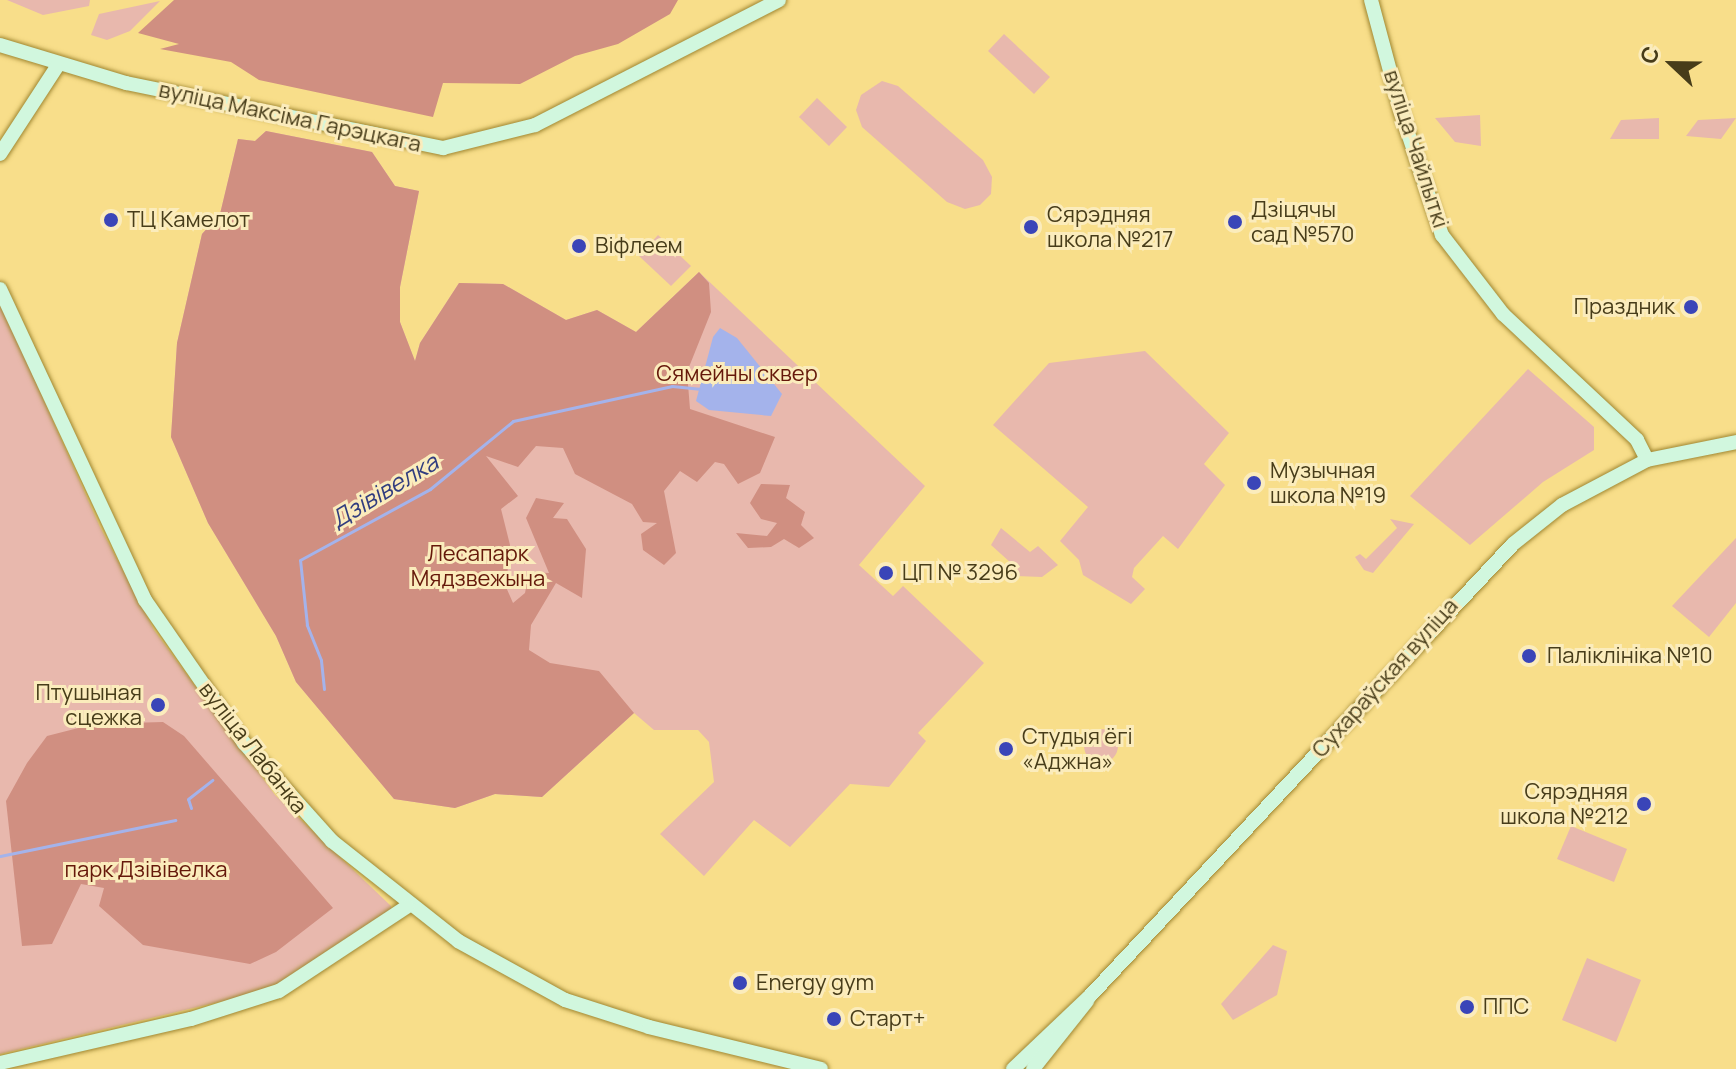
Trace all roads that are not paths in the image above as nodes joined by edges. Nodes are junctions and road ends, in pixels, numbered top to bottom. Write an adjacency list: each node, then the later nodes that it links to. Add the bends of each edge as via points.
1 (779, 0): 4 (main road, вуліца Максіма Гарэцкага, via 535,125 443,148 271,116)
2 (1371, 0): 8 (main road, вуліца Чайлыткі, via 1442,235 1503,314 1637,440)
3 (0, 45): 4 (main road)
4 (58, 65): 5 (main road)
5 (0, 154)
6 (0, 289): 9 (main road, вуліца Лабанка, via 109,530 175,647 282,791)
7 (1736, 442): 8 (main road, Сухараўская вуліца)
8 (1647, 460): 10 (main road, Сухараўская вуліца, via 1562,505 1484,571)
9 (408, 906): 11 (main road, via 279,991 191,1019); 13 (main road, вуліца Лабанка, via 506,971 565,1000 649,1027)
10 (1089, 997): 12 (main road, Сухараўская вуліца); 14 (main road, Сухараўская вуліца)
11 (0, 1063)
12 (1040, 1066)
13 (821, 1069)
14 (1013, 1069)

